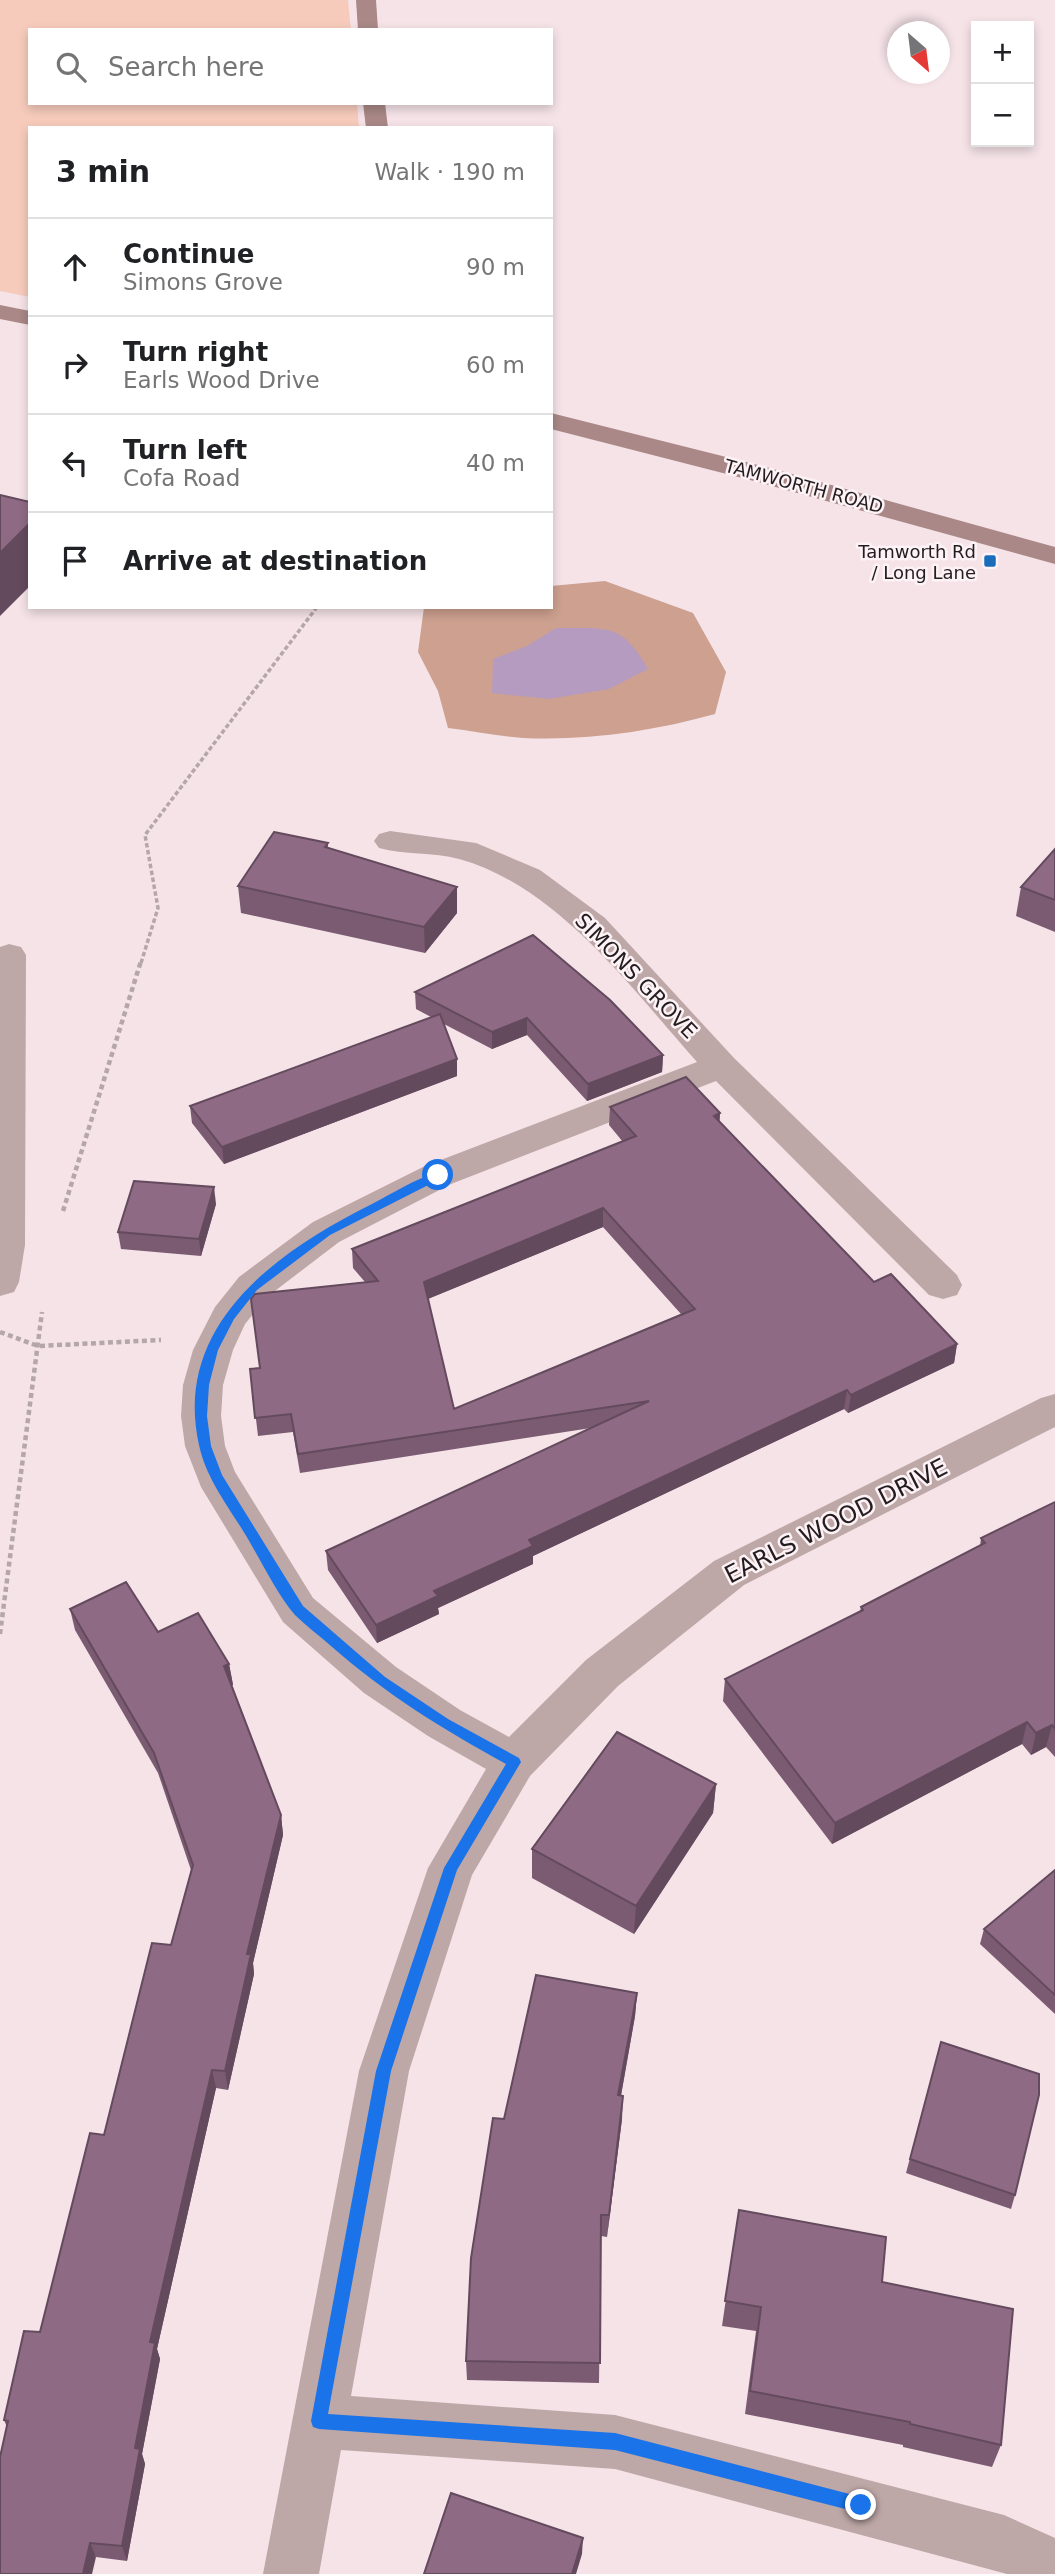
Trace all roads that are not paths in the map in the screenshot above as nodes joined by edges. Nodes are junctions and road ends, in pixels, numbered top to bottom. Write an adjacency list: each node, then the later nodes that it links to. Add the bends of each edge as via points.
1 (366, 0): 2 (main road)
2 (369, 28)
3 (374, 105): 4 (main road)
4 (377, 126)
5 (0, 312): 6 (main road)
6 (28, 318)
7 (553, 422): 8 (main road, TAMWORTH ROAD)
8 (1055, 556)
9 (390, 841): 11 (street, SIMONS GROVE, via 465,850 528,877 593,925)
10 (9, 955): 12 (street, via 6,1245)
11 (721, 1066): 13 (street, SIMONS GROVE); 15 (street, via 438,1175 326,1232 253,1287 229,1317 203,1385 205,1446 216,1476 298,1610 380,1681)
12 (0, 1282)
13 (943, 1285)
14 (1055, 1409): 15 (street, EARLS WOOD DRIVE, via 729,1573 602,1673)
15 (514, 1762): 16 (street, EARLS WOOD DRIVE, via 451,1868 384,2071)
16 (319, 2421): 17 (street, via 615,2442 1004,2543); 18 (street, EARLS WOOD DRIVE)
17 (1055, 2567)
18 (291, 2574)

